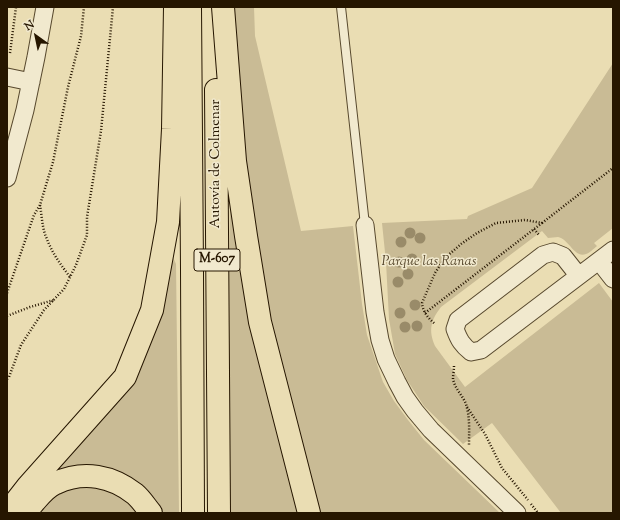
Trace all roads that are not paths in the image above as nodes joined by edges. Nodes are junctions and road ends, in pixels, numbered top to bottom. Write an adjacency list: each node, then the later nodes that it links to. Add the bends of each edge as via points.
1 (45, 7): 8 (street)
2 (175, 7): 15 (highway, via 168,222 152,310 125,377 28,486)
3 (190, 7): 18 (highway, Autovía de Colmenar / M-607)
4 (216, 7): 19 (highway, Autovía de Colmenar / M-607)
5 (223, 7): 20 (highway, via 235,161 259,315)
6 (341, 7): 10 (lane)
7 (7, 77): 8 (street)
8 (31, 82): 9 (street)
9 (7, 178)
10 (365, 225): 21 (street, via 380,340 397,382 405,397 431,430)
11 (613, 250): 12 (street)
12 (599, 261): 13 (street); 14 (street)
13 (578, 275): 13 (street, via 563,256 553,252 543,255 458,320 455,329 458,339 471,352 481,350)
14 (613, 279)
15 (8, 513)
16 (26, 513): 17 (highway, via 41,494 55,483 89,475 106,478 122,485 136,495)
17 (151, 513)
18 (193, 513)
19 (219, 513)
20 (309, 513)
21 (516, 513)

